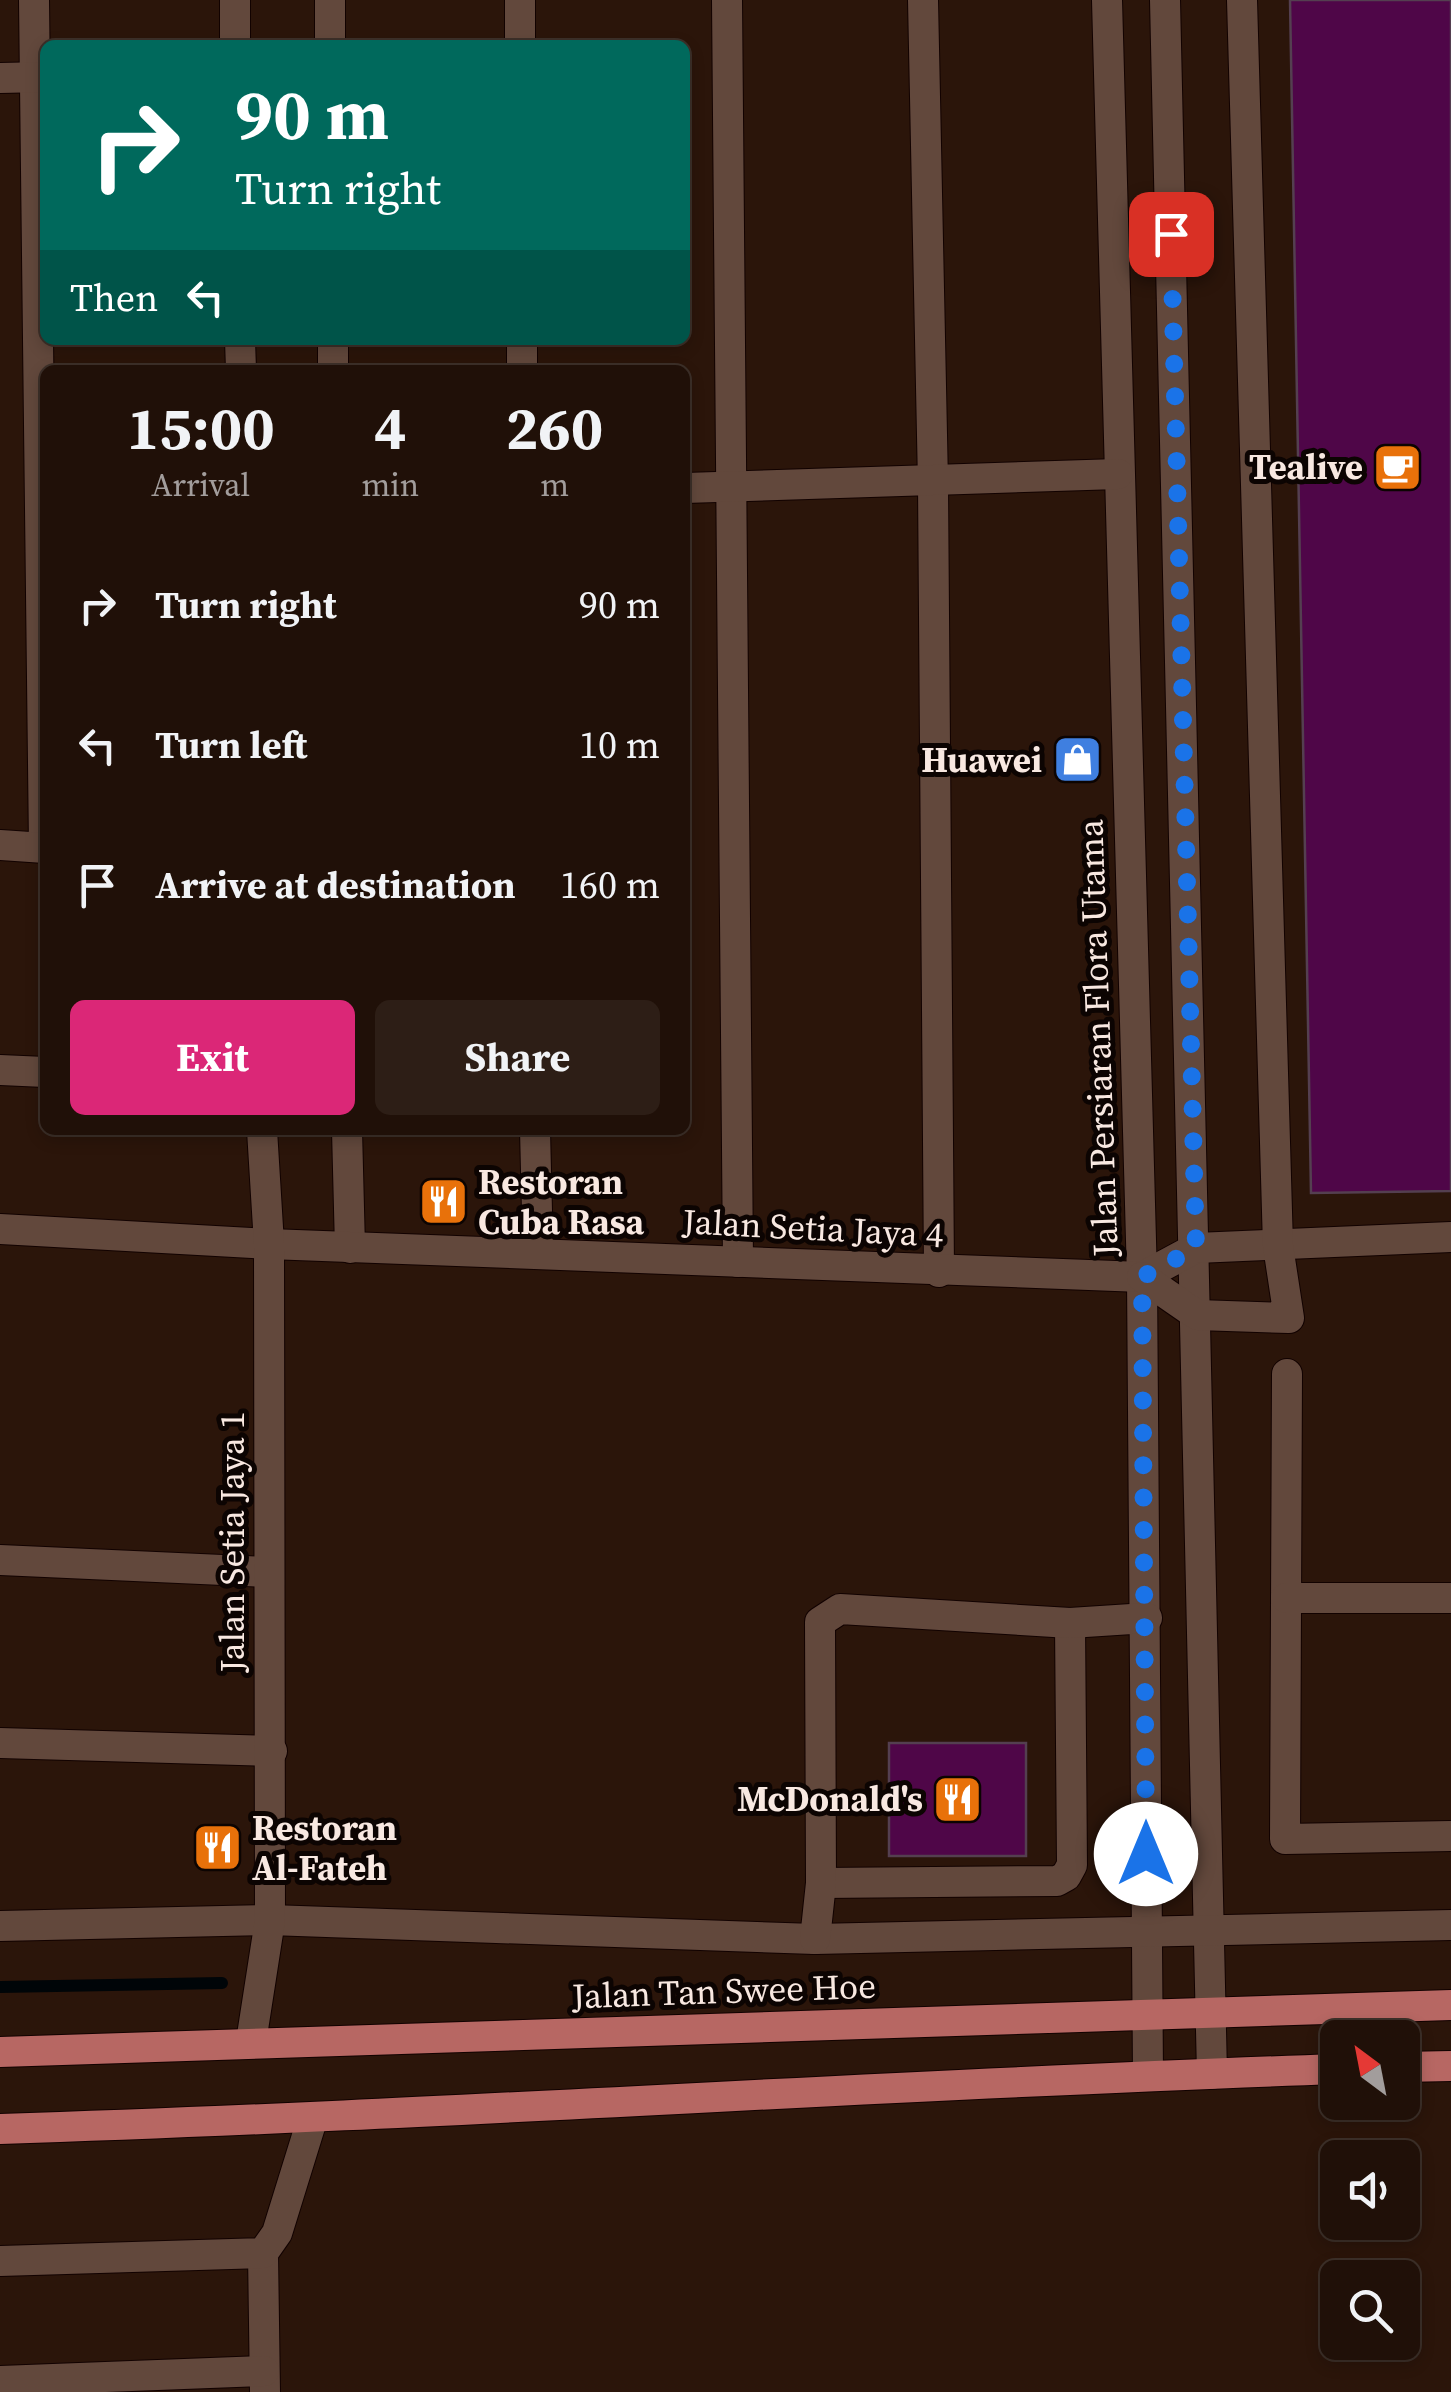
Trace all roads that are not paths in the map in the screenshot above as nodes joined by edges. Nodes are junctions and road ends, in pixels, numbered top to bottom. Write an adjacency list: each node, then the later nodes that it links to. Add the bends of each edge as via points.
1 (34, 0): 13 (street)
2 (235, 0): 10 (street)
3 (330, 0): 11 (street)
4 (520, 0): 12 (street)
5 (727, 0): 17 (street)
6 (923, 0): 16 (street)
7 (1107, 0): 15 (street, Jalan Persiaran Flora Utama)
8 (1165, 0): 31 (street)
9 (1242, 0): 29 (street)
10 (235, 40)
11 (330, 40)
12 (520, 40)
13 (40, 77): 14 (street)
14 (0, 78)
15 (1118, 474): 16 (street); 35 (street, Jalan Persiaran Flora Utama)
16 (933, 483): 17 (street); 34 (street)
17 (728, 487): 18 (street); 33 (street)
18 (690, 488)
19 (0, 845): 20 (street)
20 (40, 848)
21 (0, 1070): 22 (street)
22 (40, 1072)
23 (262, 1135): 28 (street, Jalan Setia Jaya 1)
24 (347, 1135): 30 (street)
25 (536, 1135): 32 (street)
26 (0, 1230): 28 (street, Jalan Setia Jaya 4)
27 (1451, 1237): 29 (street)
28 (269, 1244): 30 (street, Jalan Setia Jaya 4); 39 (street, Jalan Setia Jaya 1)
29 (1278, 1246): 31 (street); 36 (street, via 1290,1318)
30 (350, 1248): 32 (street, Jalan Setia Jaya 4)
31 (1196, 1248): 35 (street); 36 (street)
32 (538, 1252): 33 (street, Jalan Setia Jaya 4)
33 (738, 1262): 34 (street, Jalan Setia Jaya 4)
34 (939, 1272): 35 (street, Jalan Setia Jaya 4)
35 (1142, 1277): 36 (street); 42 (street, Jalan Persiaran Flora Utama)
36 (1198, 1315): 51 (street)
37 (1287, 1374): 40 (street)
38 (0, 1560): 39 (street)
39 (269, 1572): 45 (street, Jalan Setia Jaya 1)
40 (1286, 1598): 41 (street); 46 (street, via 1285,1839)
41 (1451, 1598)
42 (1147, 1618): 43 (street); 52 (street, Jalan Persiaran Flora Utama)
43 (1070, 1623): 47 (street, via 1072,1865 1066,1876); 47 (street, via 840,1608 820,1622)
44 (0, 1743): 45 (street)
45 (272, 1751): 48 (street, Jalan Setia Jaya 1)
46 (1451, 1836)
47 (821, 1883): 53 (street)
48 (270, 1920): 50 (street); 53 (street); 57 (street, Jalan Setia Jaya 1)
49 (1451, 1925): 51 (street)
50 (0, 1926)
51 (1209, 1931): 52 (street); 55 (street)
52 (1146, 1933): 53 (street); 56 (street, Jalan Persiaran Flora Utama)
53 (815, 1938)
54 (1451, 2006): 55 (main road, Jalan Tan Swee Hoe)
55 (1211, 2013): 56 (main road, Jalan Tan Swee Hoe); 62 (street)
56 (1146, 2016): 57 (main road, Jalan Tan Swee Hoe); 63 (street, Jalan Persiaran Flora Utama)
57 (252, 2042): 58 (main road, Jalan Tan Swee Hoe)
58 (0, 2052)
59 (1451, 2066): 60 (main road)
60 (1420, 2067)
61 (1320, 2071): 62 (main road)
62 (1212, 2074): 63 (main road)
63 (1148, 2075): 64 (main road)
64 (312, 2120): 65 (main road); 66 (street, via 277,2233)
65 (0, 2129)
66 (263, 2253): 67 (street); 69 (street)
67 (0, 2261)
68 (0, 2381): 69 (street)
69 (265, 2381)

